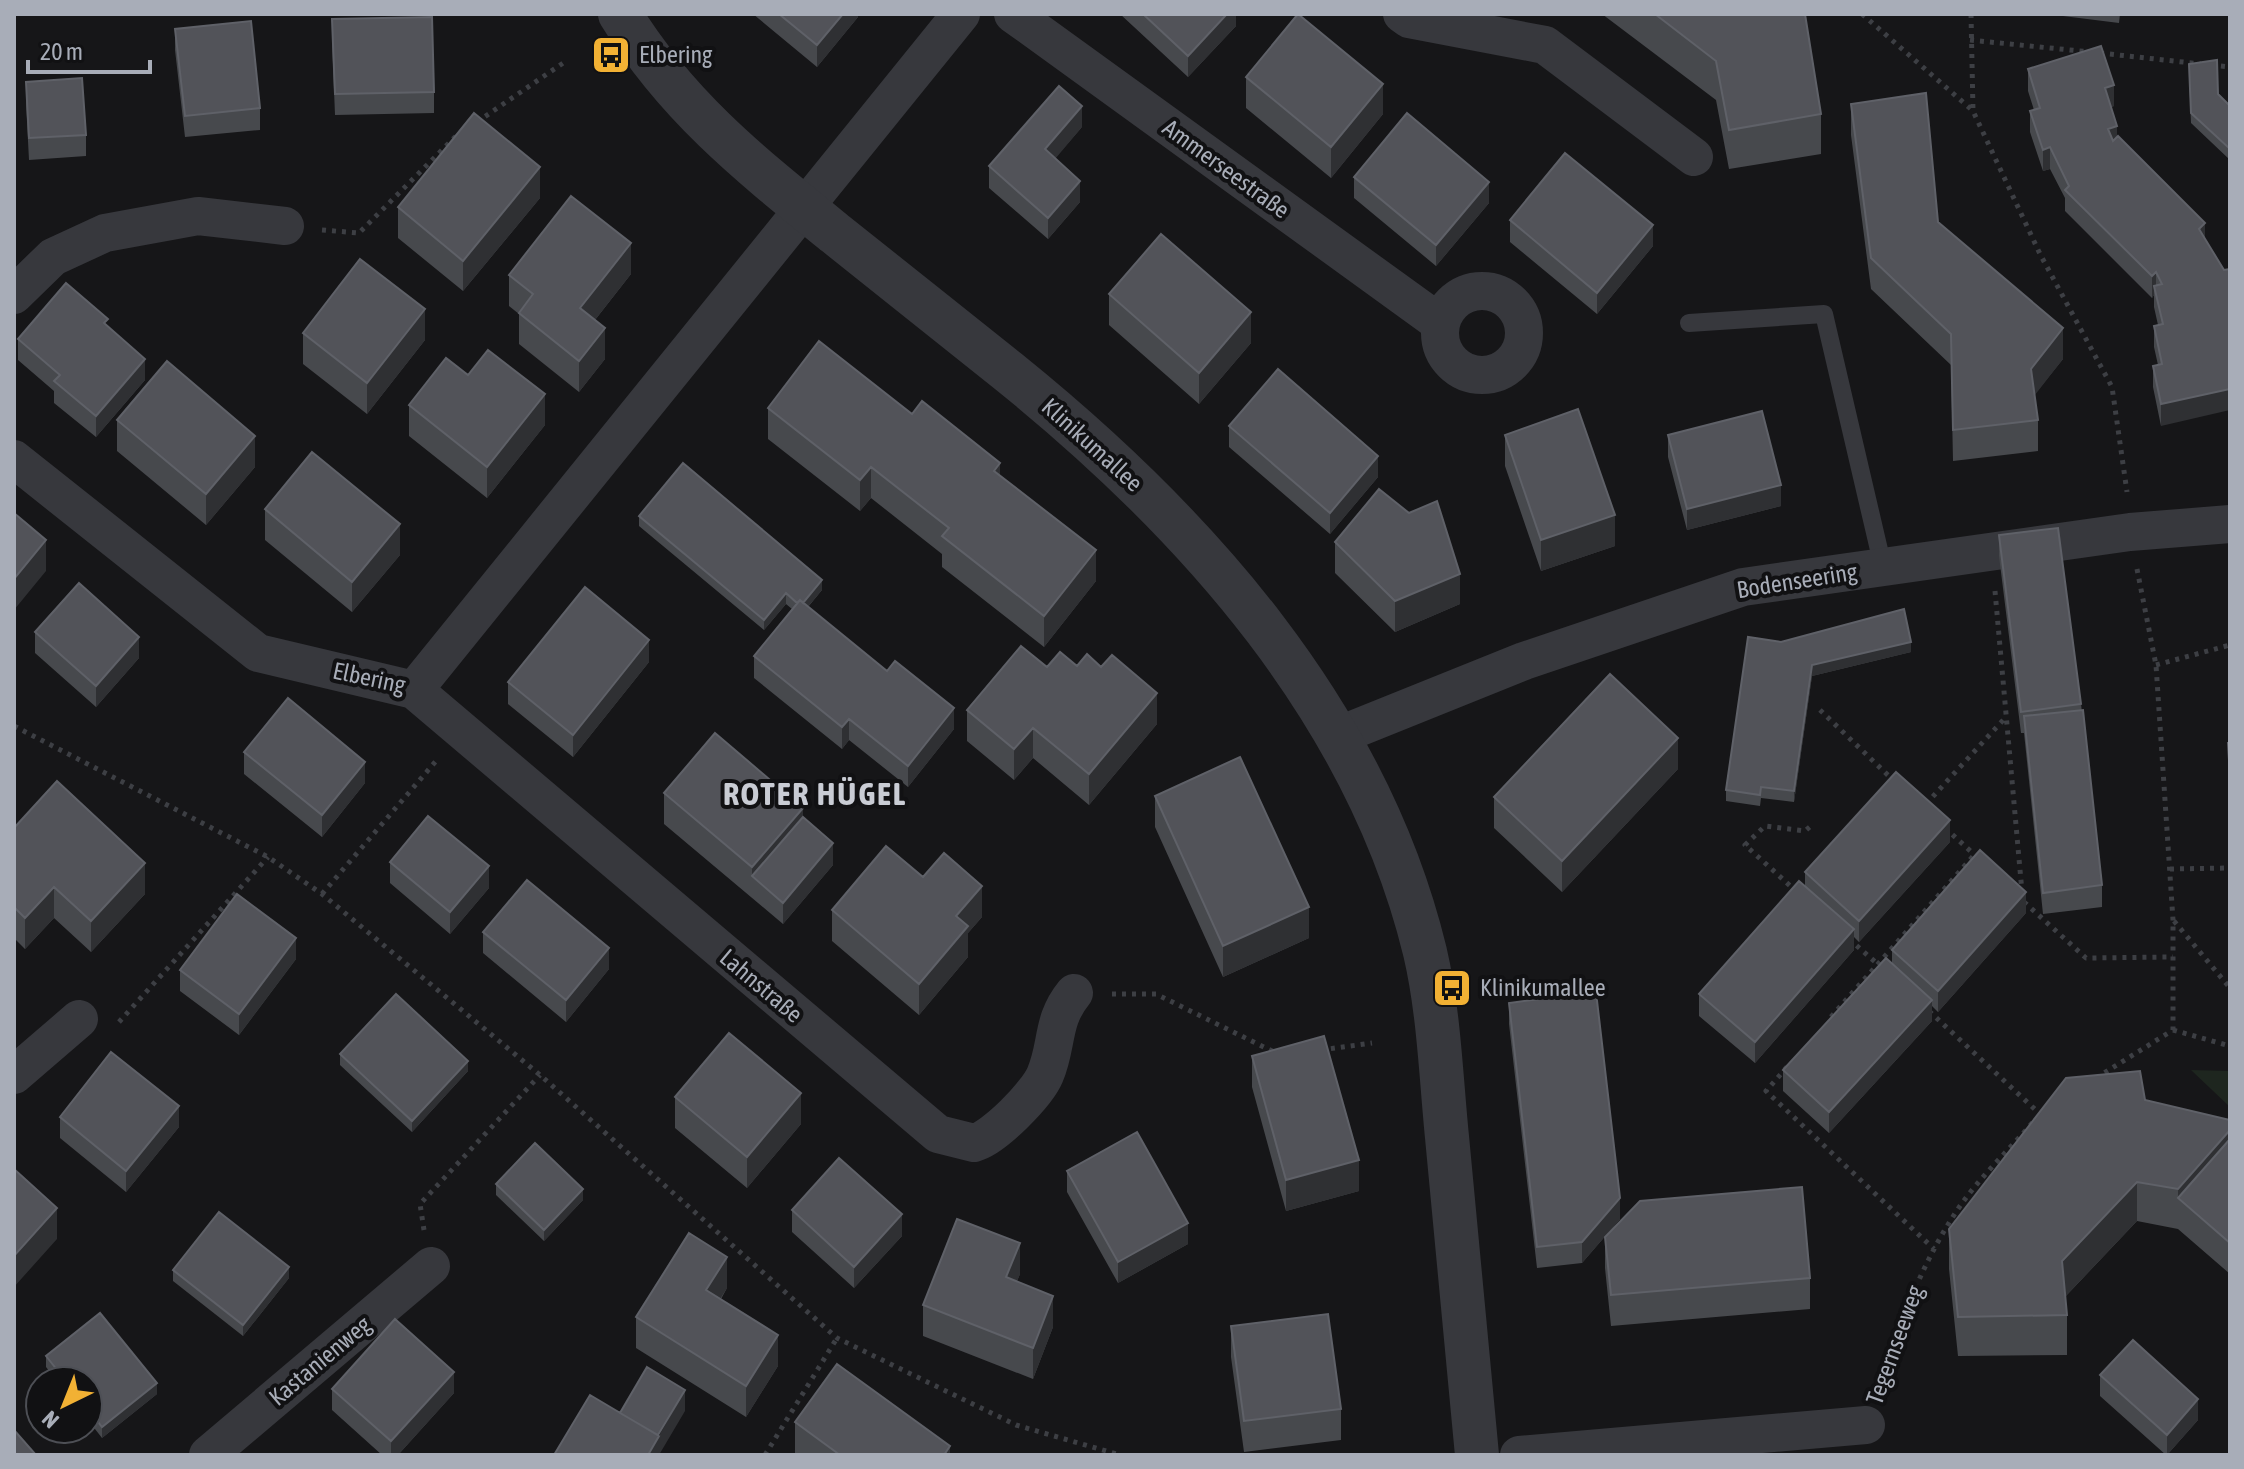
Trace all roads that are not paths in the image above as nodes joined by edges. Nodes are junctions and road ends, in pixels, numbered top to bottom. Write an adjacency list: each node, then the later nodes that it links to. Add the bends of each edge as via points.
1 (620, 14): 6 (street, Klinikumallee, via 644,53 707,127)
2 (961, 14): 6 (street)
3 (1013, 14): 9 (street, Ammerseestraße)
4 (1402, 14): 5 (street, via 1545,45)
5 (1694, 157)
6 (804, 208): 14 (street, Elbering); 15 (street, Klinikumallee, via 1049,405 1135,482 1224,578 1287,656)
7 (285, 226): 8 (street, via 198,216 105,233 53,257)
8 (14, 295)
9 (1440, 323)
10 (1689, 323): 13 (lane, via 1824,314)
11 (14, 459): 14 (street, Elbering, via 258,653)
12 (2230, 524): 13 (street, Bodenseering, via 2130,532)
13 (1883, 567): 15 (street, Bodenseering, via 1743,587 1524,661)
14 (414, 690): 16 (street, Lahnstraße, via 938,1134 974,1143 997,1131 1045,1076 1060,1011)
15 (1340, 735): 22 (street, Klinikumallee, via 1382,825 1425,953)
16 (1074, 993)
17 (79, 1019): 18 (street)
18 (14, 1075)
19 (431, 1266): 21 (street, Kastanienweg)
20 (1866, 1425): 23 (street, Tegernseeweg)
21 (208, 1455)
22 (1477, 1455)
23 (1519, 1455)

